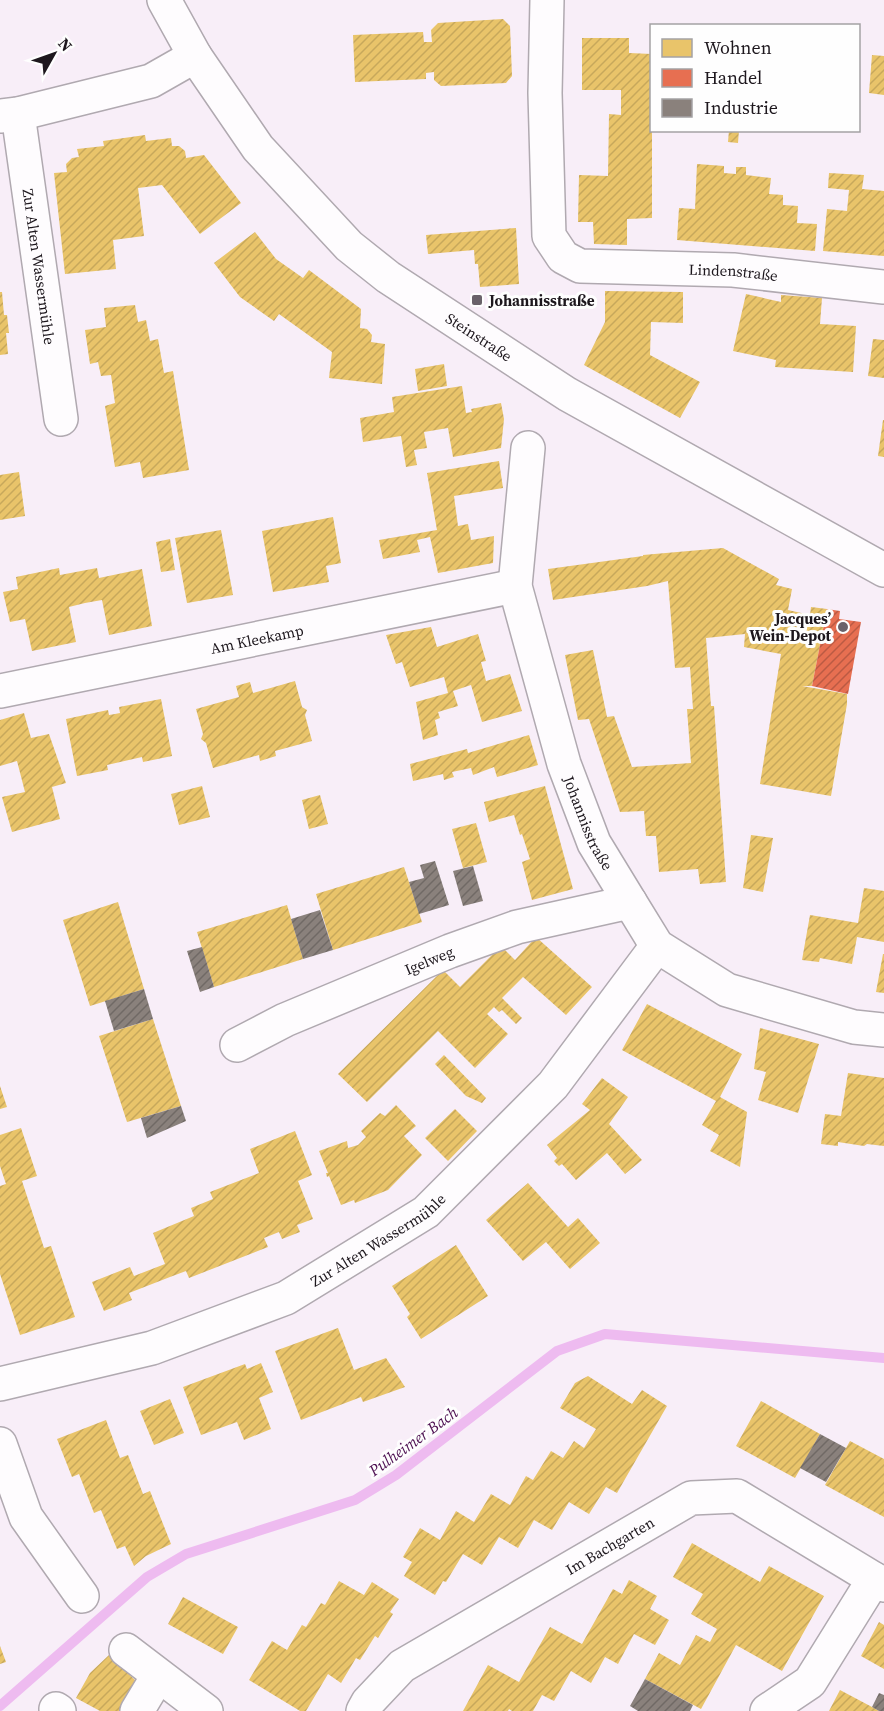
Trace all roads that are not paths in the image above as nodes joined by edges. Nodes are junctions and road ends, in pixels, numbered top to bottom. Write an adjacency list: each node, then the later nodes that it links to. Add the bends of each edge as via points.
1 (164, 0): 3 (street, Steinstraße)
2 (547, 0): 5 (street, Lindenstraße, via 544,93 549,236 563,257 580,266 733,270)
3 (195, 56): 4 (street, Zur Alten Wassermühle, via 151,81); 8 (street, Steinstraße, via 258,148 349,246 388,278 567,394)
4 (9, 115): 6 (street, Zur Alten Wassermühle)
5 (884, 287)
6 (61, 419)
7 (528, 447): 9 (street, Johannisstraße)
8 (884, 570)
9 (515, 586): 10 (street, Am Kleekamp); 11 (street, Johannisstraße, via 564,764 594,843)
10 (0, 691)
11 (630, 902): 12 (street, Johannisstraße); 14 (street, Igelweg, via 517,927 450,951 285,1020)
12 (657, 946): 13 (street, Johannisstraße, via 727,990 854,1027); 15 (street, Zur Alten Wassermühle, via 553,1085 426,1212 286,1298 152,1348)
13 (884, 1030)
14 (237, 1045)
15 (0, 1384)
16 (0, 1444): 18 (street, via 26,1517)
17 (879, 1582): 23 (street, Im Bachgarten, via 737,1496 691,1498 402,1666); 24 (street, Im Bachgarten, via 810,1683)
18 (82, 1596)
19 (126, 1650): 20 (street)
20 (158, 1676): 21 (street); 22 (street)
21 (137, 1711)
22 (206, 1711)
23 (363, 1711)
24 (767, 1711)

